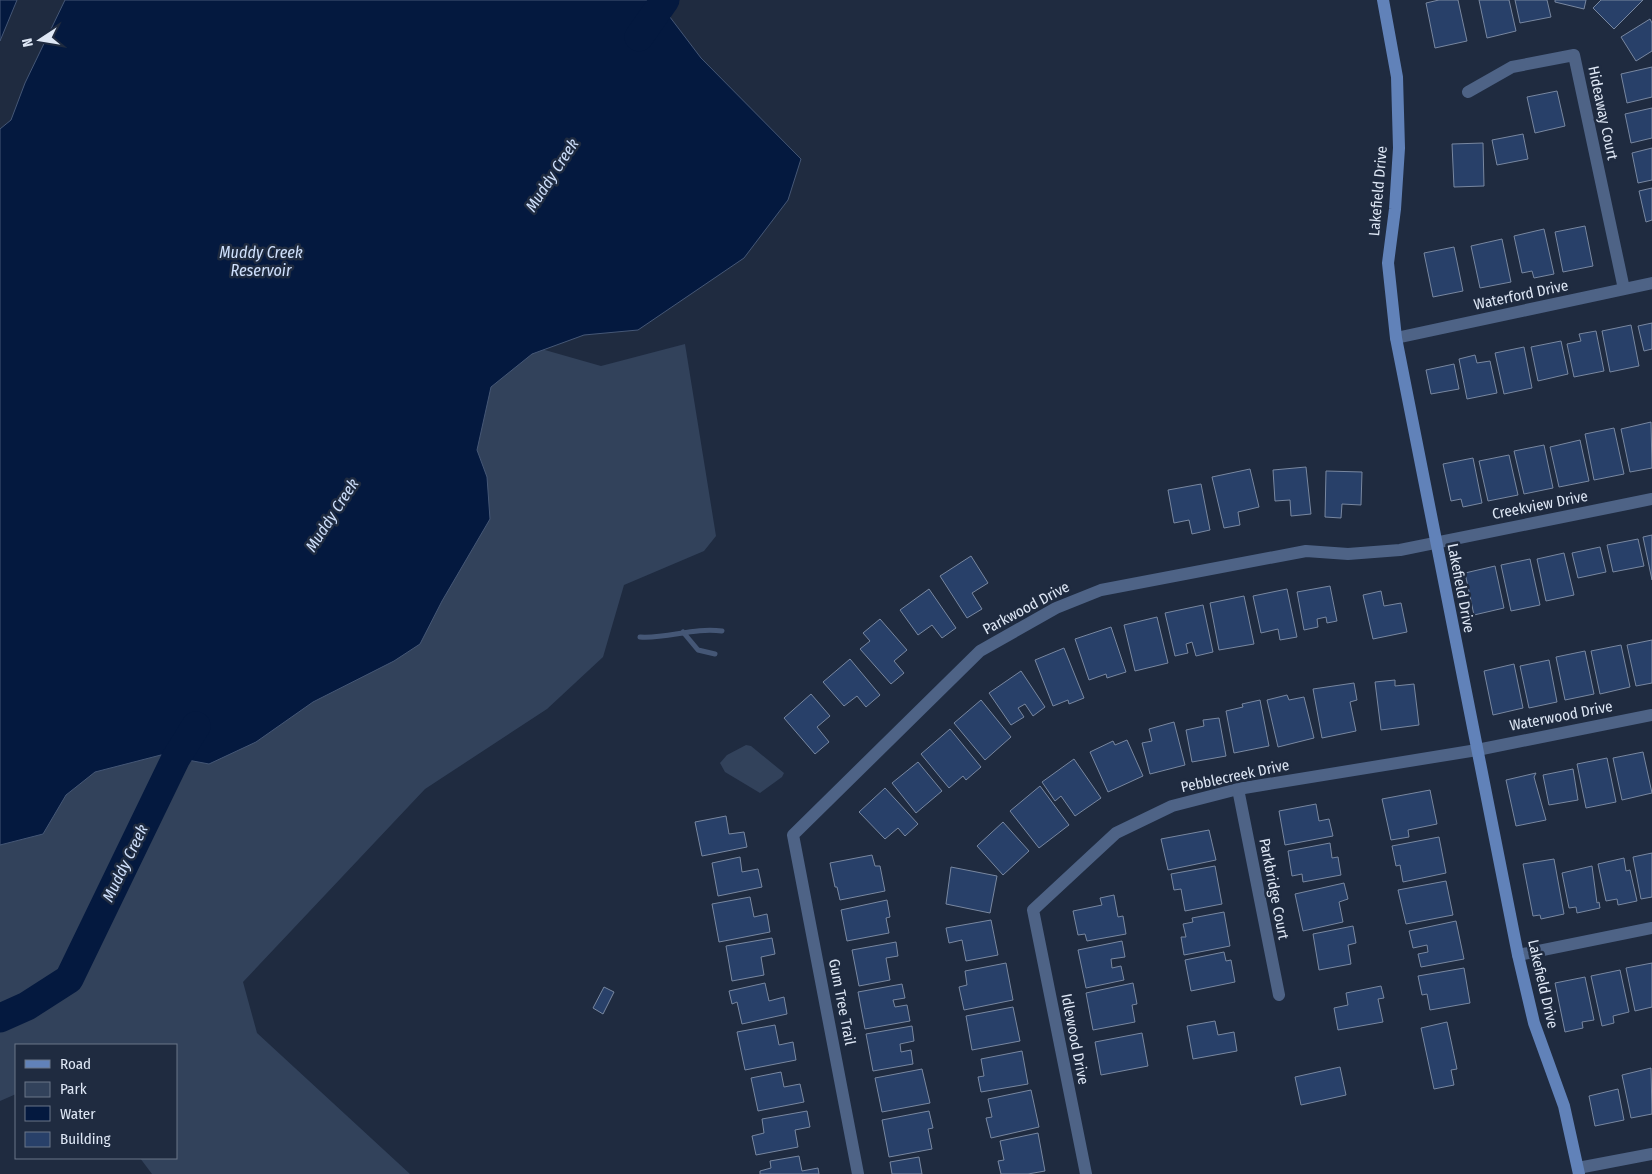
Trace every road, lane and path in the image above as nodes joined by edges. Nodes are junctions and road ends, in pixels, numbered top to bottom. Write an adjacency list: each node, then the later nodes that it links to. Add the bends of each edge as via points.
1 (1383, 0): 5 (street, Lakefield Drive, via 1397,77 1399,148 1388,263)
2 (1468, 92): 4 (street, Hideaway Court, via 1512,67 1574,55)
3 (1652, 284): 4 (street, Waterford Drive)
4 (1624, 289): 5 (street, Waterford Drive)
5 (1396, 338): 7 (street, Lakefield Drive)
6 (1652, 499): 7 (street, Creekview Drive)
7 (1435, 542): 9 (street, Lakefield Drive); 11 (street, Parkwood Drive, via 1392,551 1348,554 1306,551 1101,590 1056,608 980,651)
8 (1652, 715): 9 (street, Waterwood Drive)
9 (1477, 750): 10 (street, Pebblecreek Drive); 14 (street, Lakefield Drive)
10 (1238, 789): 12 (street, Pebblecreek Drive, via 1172,806 1116,833); 15 (street, Parkbridge Court)
11 (793, 835): 18 (street, Gum Tree Trail)
12 (1033, 910): 19 (street, Idlewood Drive)
13 (1652, 928): 14 (street)
14 (1518, 955): 17 (street, Lakefield Drive, via 1534,1023 1564,1106)
15 (1279, 995)
16 (1652, 1154): 17 (street)
17 (1578, 1171)
18 (858, 1174)
19 (1086, 1174)

